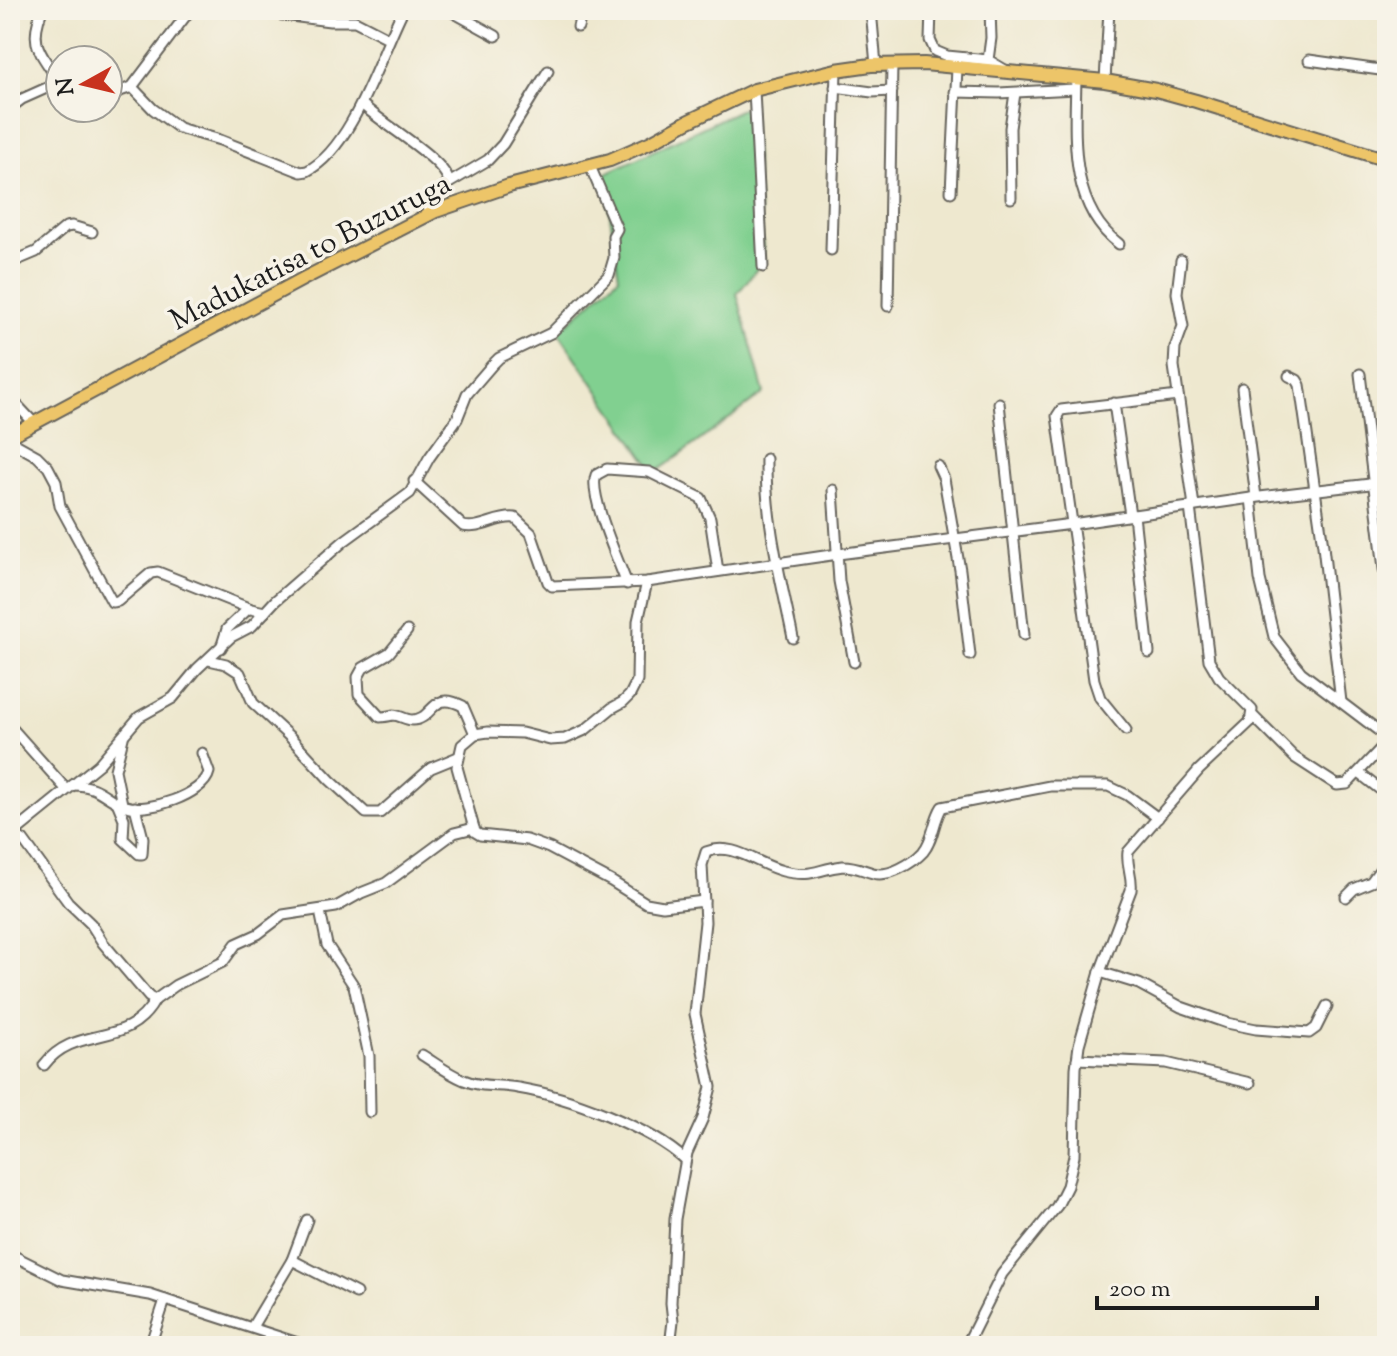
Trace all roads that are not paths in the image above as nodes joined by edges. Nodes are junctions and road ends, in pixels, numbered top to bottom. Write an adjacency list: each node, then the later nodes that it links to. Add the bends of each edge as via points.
1 (42, 10): 17 (street, via 35,27 36,46)
2 (190, 10): 29 (street)
3 (243, 10): 16 (street, via 355,21)
4 (403, 10): 16 (street)
5 (449, 10): 13 (street)
6 (582, 10): 14 (street)
7 (871, 10): 21 (street)
8 (931, 10): 18 (street, via 935,51)
9 (990, 10): 18 (street)
10 (1109, 10): 27 (street)
11 (1206, 10): 12 (street)
12 (1226, 10)
13 (463, 14): 15 (street)
14 (578, 27)
15 (496, 36)
16 (388, 38): 37 (street)
17 (44, 58)
18 (988, 60): 24 (street)
19 (1309, 60): 26 (street)
20 (892, 64): 21 (main road, Madukatisa to Buzuruga); 22 (main road, Madukatisa to Buzuruga); 34 (street)
21 (876, 65): 23 (main road, Madukatisa to Buzuruga)
22 (957, 68): 24 (main road, Madukatisa to Buzuruga); 35 (street)
23 (836, 70): 30 (street); 33 (main road, Madukatisa to Buzuruga)
24 (1005, 70): 28 (main road, Madukatisa to Buzuruga)
25 (548, 71): 41 (street, via 503,144 488,160)
26 (1387, 71)
27 (1105, 81): 28 (main road, Madukatisa to Buzuruga); 39 (main road, Madukatisa to Buzuruga, via 1196,101)
28 (1076, 83): 36 (street); 46 (street, via 1076,161 1083,190 1095,220)
29 (132, 87): 32 (street); 37 (street, via 179,128 301,172 313,169 339,142)
30 (835, 87): 34 (street); 47 (street)
31 (44, 89): 38 (street)
32 (124, 90)
33 (754, 90): 40 (main road, Madukatisa to Buzuruga); 50 (street)
34 (892, 91): 51 (street)
35 (955, 92): 36 (street); 42 (street)
36 (1015, 93): 43 (street)
37 (362, 104): 41 (street, via 428,154 446,172)
38 (10, 108)
39 (1387, 160)
40 (590, 166): 44 (main road, Madukatisa to Buzuruga, via 509,186); 63 (street, via 617,228 609,275 551,333 492,365 467,394 448,436)
41 (449, 183): 44 (street, via 429,201)
42 (951, 192)
43 (1011, 198)
44 (428, 216): 59 (main road, Madukatisa to Buzuruga)
45 (92, 232): 49 (street, via 66,227 41,248)
46 (1119, 244)
47 (831, 250)
48 (1181, 260): 55 (street, via 1177,293 1183,326 1174,355)
49 (10, 263)
50 (763, 267)
51 (888, 306)
52 (1360, 374): 65 (street)
53 (1289, 376): 67 (street, via 1300,385)
54 (1242, 388): 68 (street)
55 (1178, 396): 58 (street); 69 (street)
56 (10, 402): 59 (street)
57 (999, 403): 72 (street)
58 (1114, 403): 70 (street); 71 (street, via 1061,410 1057,416)
59 (34, 423): 60 (main road, Madukatisa to Buzuruga)
60 (10, 439): 80 (street, via 48,467 60,506 110,602 158,572)
61 (766, 459): 75 (street)
62 (938, 466): 73 (street)
63 (414, 481): 78 (street, via 463,526 515,518 531,533 552,586); 81 (street, via 410,493 344,541)
64 (1387, 482): 65 (street)
65 (1372, 485): 67 (street); 79 (street)
66 (833, 490): 74 (street)
67 (1315, 490): 68 (street); 90 (street)
68 (1253, 497): 69 (street); 90 (street, via 1260,579 1274,637 1301,672)
69 (1192, 506): 70 (street); 91 (street, via 1209,660)
70 (1132, 515): 71 (street); 86 (street)
71 (1072, 524): 72 (street); 93 (street, via 1094,680 1100,698)
72 (1013, 532): 73 (street); 83 (street)
73 (954, 539): 74 (street); 87 (street)
74 (838, 554): 75 (street); 89 (street)
75 (778, 564): 76 (street); 84 (street)
76 (718, 571): 77 (street); 78 (street, via 710,518 701,498 649,472 607,469 593,481)
77 (647, 582): 78 (street); 95 (street, via 638,621 637,681 623,702 565,739 498,731)
78 (627, 584)
79 (1387, 593)
80 (249, 608): 81 (street); 85 (street, via 227,629)
81 (265, 612): 85 (street)
82 (407, 631): 95 (street, via 389,653 363,668 359,694 382,717 413,720 442,700 455,702 463,706)
83 (1024, 635)
84 (793, 638)
85 (221, 648): 88 (street)
86 (1149, 653)
87 (970, 655)
88 (209, 660): 94 (street, via 173,698 150,709); 98 (street, via 236,669 253,703 366,813 380,813 431,768)
89 (854, 662)
90 (1341, 702): 96 (street)
91 (1253, 716): 99 (street, via 1294,757 1332,784 1347,784); 104 (street)
92 (10, 726): 100 (street)
93 (1126, 730)
94 (124, 734): 100 (street); 102 (street, via 115,770)
95 (475, 734): 98 (street)
96 (1387, 739): 99 (street)
97 (202, 753): 103 (street, via 209,772 203,784 188,794)
98 (458, 757): 105 (street)
99 (1359, 773): 101 (street)
100 (70, 787): 102 (street, via 100,790); 106 (street)
101 (1387, 795)
102 (120, 803): 103 (street); 103 (street, via 123,839 139,854 144,852 143,838)
103 (135, 807)
104 (1158, 818): 109 (street, via 1108,786 1050,786 977,798 942,807 925,850 881,875 854,866 803,875 736,852 709,850 702,865); 111 (street, via 1128,852 1131,890)
105 (474, 828): 109 (street, via 480,835 549,848 646,903); 110 (street, via 448,836 386,883)
106 (12, 835): 112 (street, via 23,840 68,902)
107 (1387, 860): 108 (street, via 1371,882)
108 (1346, 897)
109 (704, 901): 119 (street, via 695,1014 711,1087)
110 (320, 911): 112 (street, via 283,915 233,946 223,962); 118 (street, via 327,945 354,986 369,1056)
111 (1100, 972): 113 (street, via 1181,1007 1256,1029 1309,1033); 115 (street)
112 (155, 1000): 116 (street, via 135,1024 61,1047)
113 (1327, 1006)
114 (422, 1055): 119 (street, via 479,1085 526,1089 588,1109 666,1143)
115 (1077, 1059): 117 (street, via 1166,1063); 129 (street, via 1074,1156 1067,1186 1002,1274)
116 (44, 1065)
117 (1250, 1083)
118 (370, 1112)
119 (685, 1160): 128 (street, via 673,1238)
120 (307, 1220): 122 (street)
121 (10, 1254): 124 (street, via 62,1280)
122 (292, 1260): 123 (street); 125 (street)
123 (356, 1293)
124 (165, 1300): 125 (street); 126 (street)
125 (252, 1327): 127 (street)
126 (150, 1346)
127 (307, 1346)
128 (670, 1346)
129 (966, 1346)

